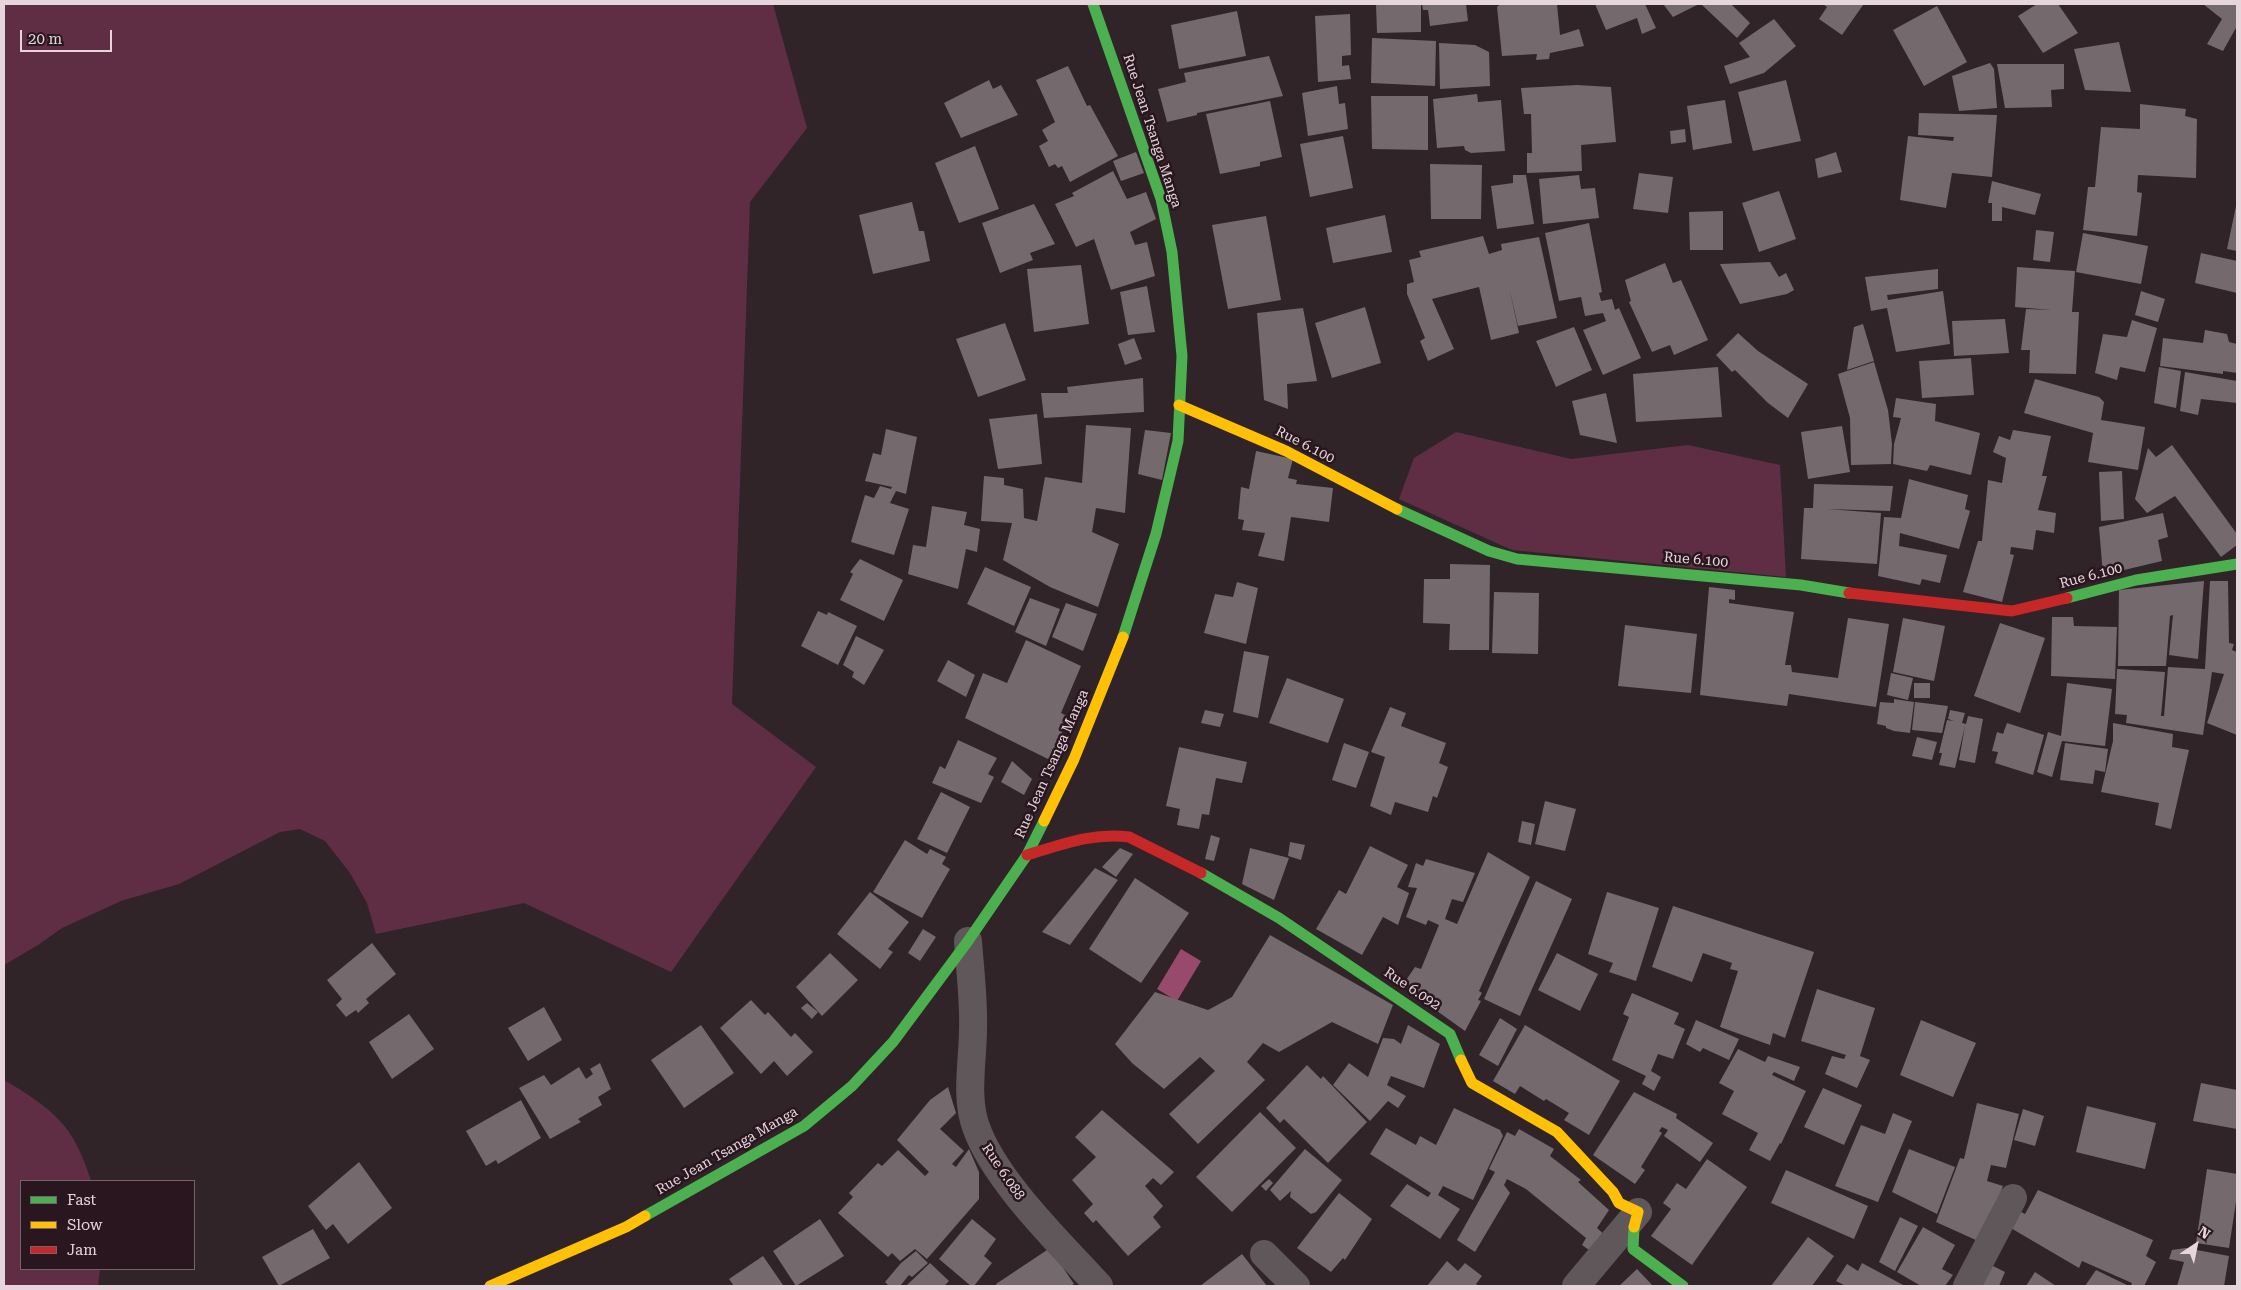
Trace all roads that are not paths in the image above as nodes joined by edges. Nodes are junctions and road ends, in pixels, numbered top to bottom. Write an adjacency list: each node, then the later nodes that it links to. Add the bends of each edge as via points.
1 (1094, 4): 2 (street, Rue Jean Tsanga Manga, via 1161,199 1172,252 1182,356)
2 (1180, 405): 3 (street, Rue 6.100, via 1286,451 1386,504 1480,547 1517,559 1801,585 2012,611 2136,580); 4 (street, Rue Jean Tsanga Manga, via 1178,441 1156,534 1117,654 1074,759)
3 (2237, 564)
4 (1027, 855): 5 (street, Rue Jean Tsanga Manga); 7 (street, Rue 6.092, via 1100,835 1115,834 1144,843 1223,884 1279,918 1450,1034 1472,1083 1557,1132 1620,1203)
5 (968, 941): 9 (street, Rue Jean Tsanga Manga, via 893,1042 852,1086 804,1126 626,1227); 10 (street, Rue 6.088, via 973,1027 970,1095 975,1126 988,1153 1026,1205)
6 (2012, 1198): 14 (street)
7 (1638, 1212): 12 (street); 13 (street, via 1632,1234 1633,1249)
8 (1264, 1254): 11 (street)
9 (490, 1286)
10 (1099, 1286)
11 (1296, 1286)
12 (1576, 1286)
13 (1683, 1286)
14 (1967, 1286)

